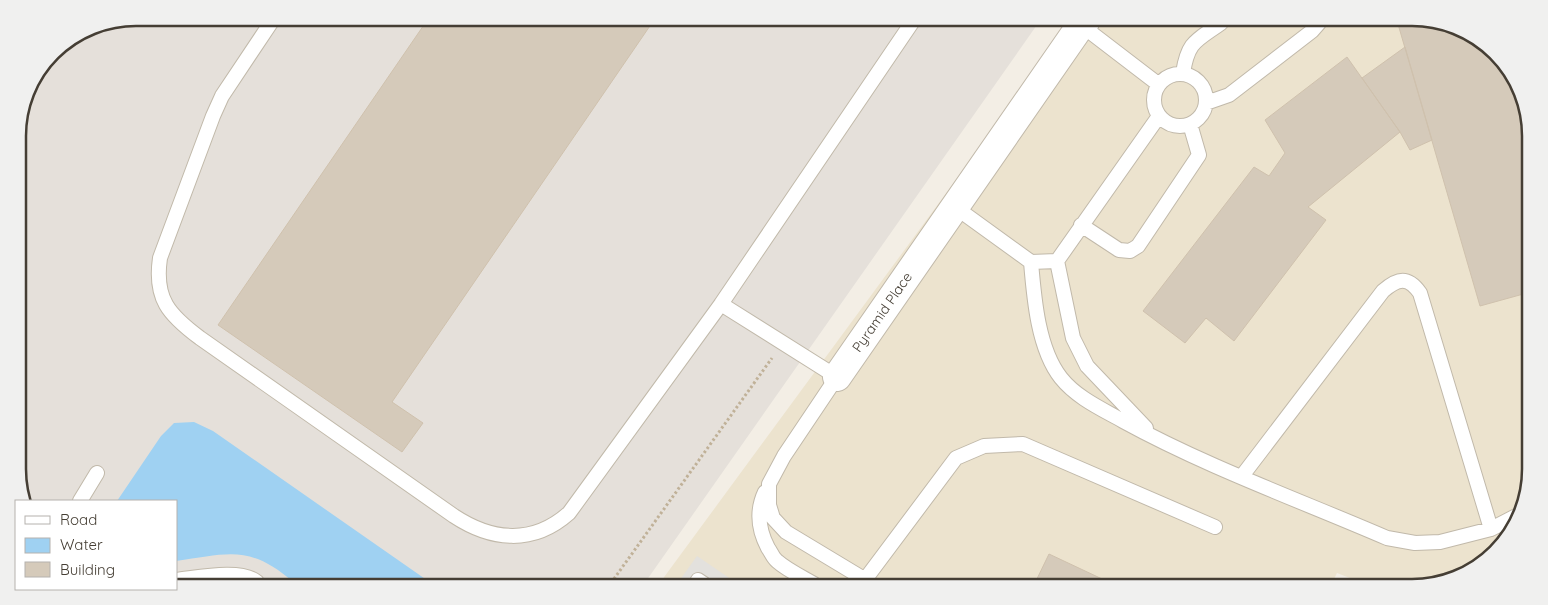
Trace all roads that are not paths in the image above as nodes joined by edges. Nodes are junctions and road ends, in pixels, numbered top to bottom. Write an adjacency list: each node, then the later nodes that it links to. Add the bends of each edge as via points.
1 (269, 26): 16 (lane, via 234,77 213,116 160,258 159,283 166,306 177,320 200,338 468,526 491,534 516,536 559,522 569,513)
2 (910, 26): 16 (lane)
3 (1080, 26): 12 (street, Pyramid Place)
4 (1086, 26): 8 (lane)
5 (1217, 26): 7 (lane, via 1193,43 1186,55)
6 (1316, 26): 9 (lane, via 1229,95)
7 (1183, 73): 8 (lane, via 1169,75); 9 (lane, via 1196,78 1204,89)
8 (1158, 84): 10 (lane, via 1153,97)
9 (1206, 103): 11 (lane, via 1201,116)
10 (1159, 116): 11 (lane, via 1176,126); 13 (lane)
11 (1190, 124): 13 (lane, via 1199,155 1138,246 1130,251 1119,250)
12 (955, 207): 15 (lane); 17 (street, Pyramid Place)
13 (1081, 225): 14 (lane)
14 (1056, 261): 15 (lane); 18 (lane, via 1073,338 1087,366 1145,427)
15 (1031, 262): 18 (lane, via 1042,335 1060,378 1085,400)
16 (721, 304): 17 (lane)
17 (837, 378): 21 (lane, Pyramid Place)
18 (1166, 444): 20 (lane)
19 (97, 474): 22 (lane)
20 (1242, 476): 25 (lane, via 1387,538 1415,543 1440,542); 25 (lane, via 1383,291 1392,283 1405,280 1414,284 1420,294)
21 (769, 484): 28 (lane, via 760,504 763,538 776,561); 29 (lane, Pyramid Place, via 768,505 786,532)
22 (81, 500)
23 (1508, 520): 25 (lane)
24 (1215, 527): 30 (lane, via 1023,444 984,446 956,458)
25 (1491, 529)
26 (201, 579): 27 (lane, via 234,575)
27 (251, 579)
28 (806, 579)
29 (857, 579)
30 (864, 579)

